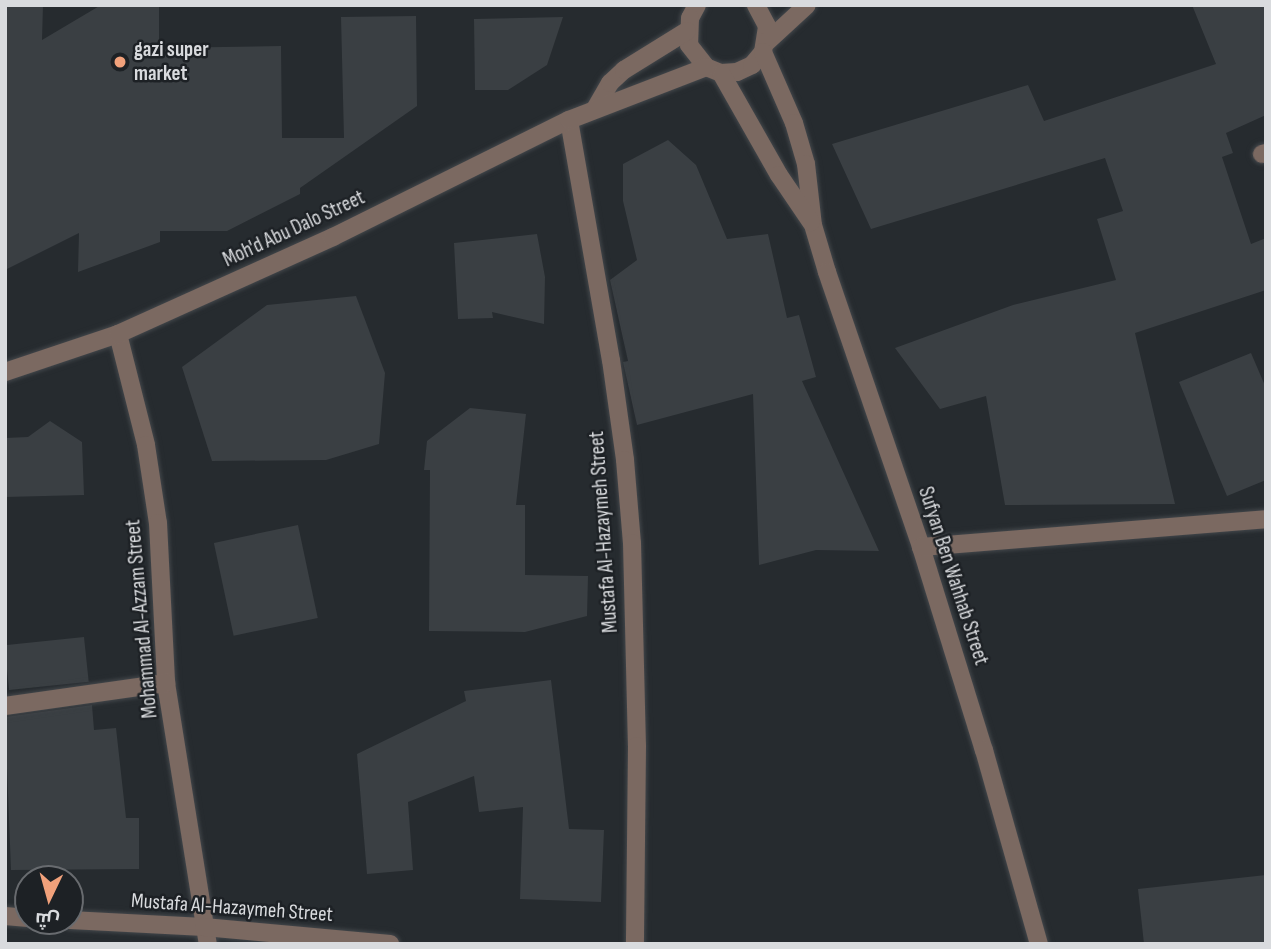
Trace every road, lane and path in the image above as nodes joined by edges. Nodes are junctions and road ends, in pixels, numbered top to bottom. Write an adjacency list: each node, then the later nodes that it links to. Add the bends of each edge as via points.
1 (756, 5): 4 (street, Sufyan Ben Wahhab Street, via 767,26)
2 (807, 5): 4 (street, Moh'd Abu Dalo Street)
3 (689, 15): 5 (street, Sufyan Ben Wahhab Street, via 689,45); 6 (street, via 610,83)
4 (765, 47): 5 (street, Moh'd Abu Dalo Street, via 752,65 737,72); 8 (street, Sufyan Ben Wahhab Street, via 806,164)
5 (713, 70): 6 (street, Moh'd Abu Dalo Street); 8 (street, Sufyan Ben Wahhab Street)
6 (595, 109): 7 (street, Moh'd Abu Dalo Street)
7 (569, 120): 9 (street, Moh'd Abu Dalo Street, via 333,237); 18 (street, Mustafa Al-Hazaymeh Street, via 611,359 632,544)
8 (813, 225): 12 (street, Sufyan Ben Wahhab Street)
9 (118, 334): 10 (street, Moh'd Abu Dalo Street); 13 (street, Mohammad Al-Azzam Street, via 146,445 158,523)
10 (5, 372)
11 (1266, 519): 12 (street)
12 (921, 547): 19 (street, Sufyan Ben Wahhab Street)
13 (166, 683): 14 (street); 16 (street, Mohammad Al-Azzam Street)
14 (5, 706)
15 (84, 922): 16 (street, Mustafa Al-Hazaymeh Street)
16 (206, 935): 17 (street, Mustafa Al-Hazaymeh Street)
17 (390, 944)
18 (635, 944)
19 (1039, 944)

